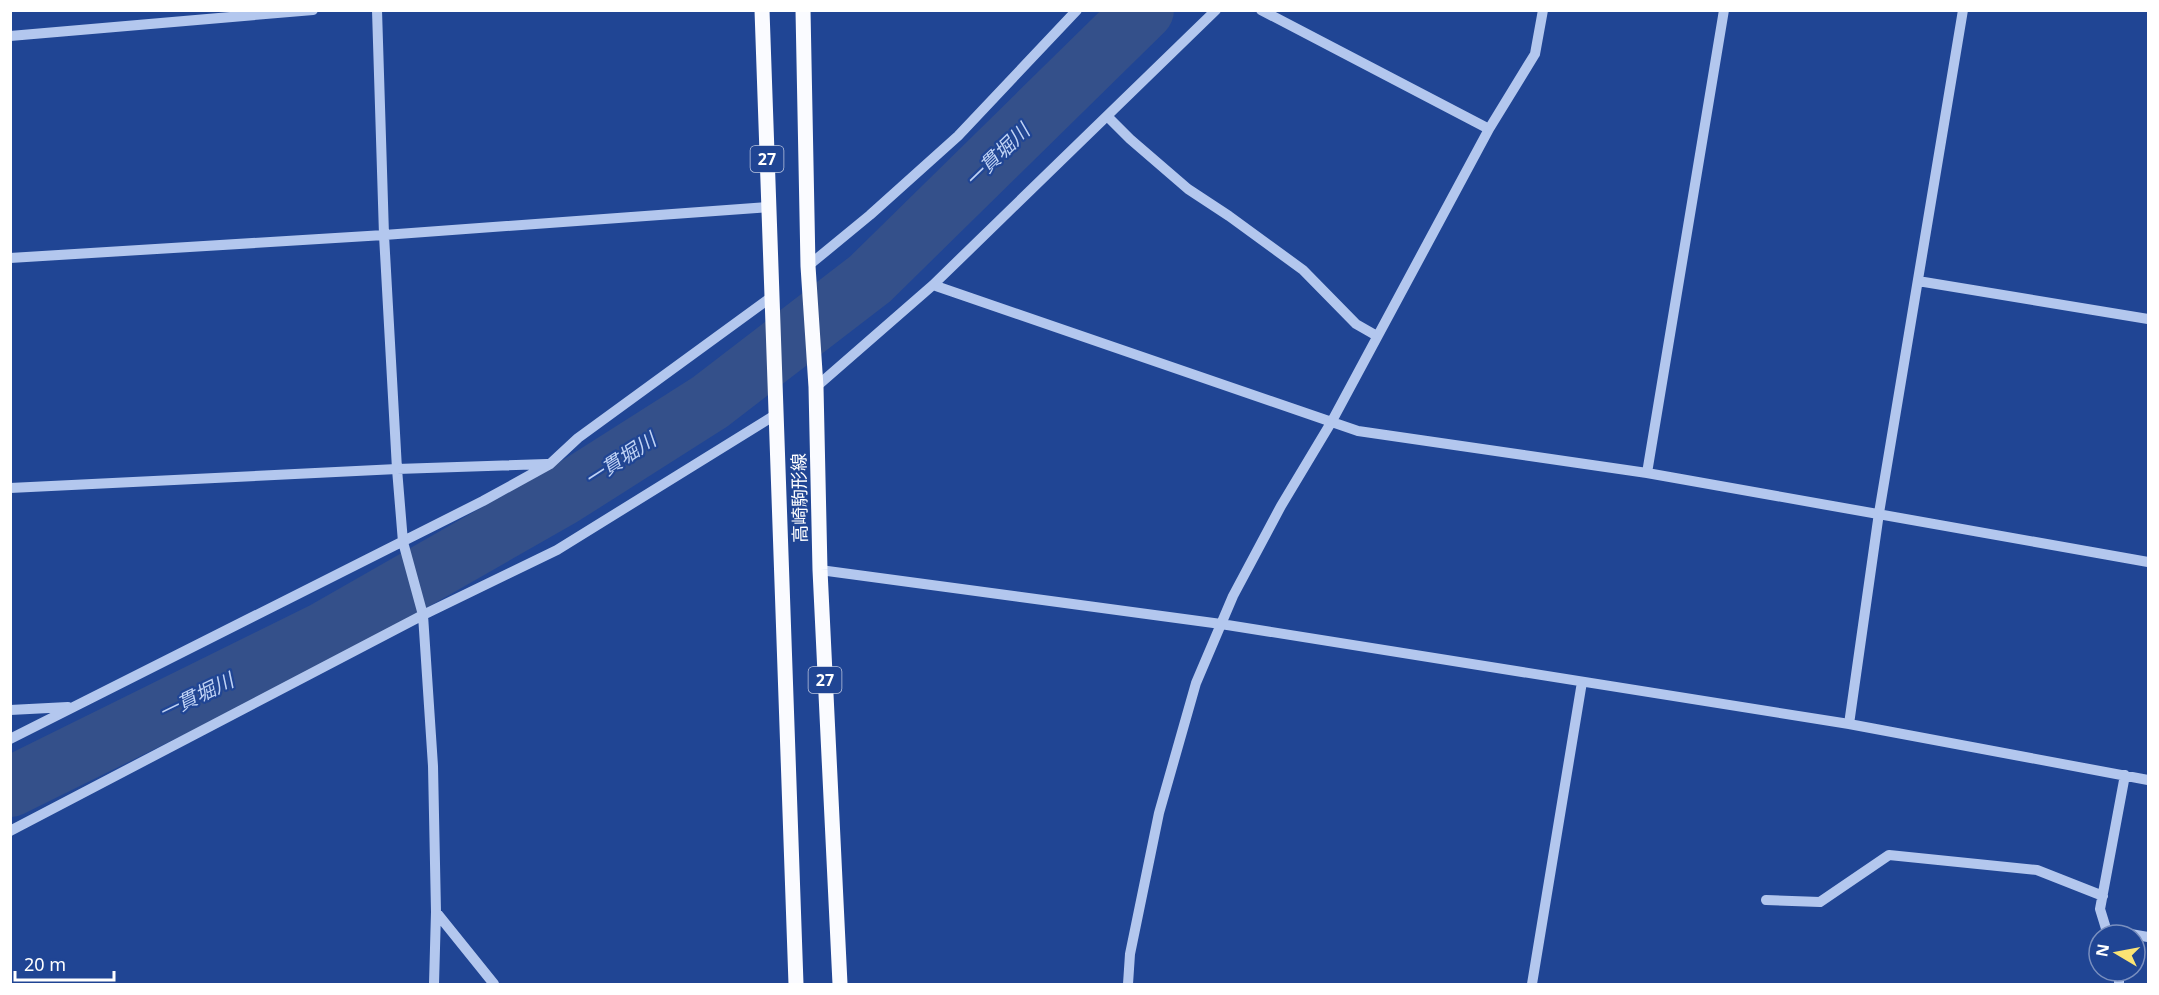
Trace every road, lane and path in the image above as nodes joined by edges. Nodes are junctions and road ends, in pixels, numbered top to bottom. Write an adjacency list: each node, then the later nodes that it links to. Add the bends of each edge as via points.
1 (313, 10): 11 (street)
2 (376, 10): 15 (street)
3 (762, 10): 14 (main road, 高崎駒形線 / 27)
4 (803, 10): 17 (main road, 高崎駒形線 / 27)
5 (1077, 10): 17 (street, via 958,136)
6 (1216, 10): 12 (street)
7 (1261, 10): 13 (street)
8 (1543, 10): 13 (street, via 1536,54)
9 (1724, 10): 28 (street)
10 (1963, 10): 18 (street)
11 (10, 36)
12 (1107, 116): 19 (street); 22 (street, via 1188,189 1303,270 1356,324)
13 (1489, 129): 22 (street)
14 (769, 207): 15 (street); 20 (main road, 高崎駒形線 / 27)
15 (384, 235): 16 (street); 27 (street)
16 (10, 258)
17 (809, 271): 23 (main road, 高崎駒形線 / 27)
18 (1918, 281): 21 (street); 30 (street)
19 (933, 285): 23 (street); 25 (street)
20 (771, 303): 24 (main road, 高崎駒形線 / 27); 26 (street, via 578,438)
21 (2148, 319)
22 (1377, 336): 25 (street)
23 (816, 381): 33 (main road, 高崎駒形線 / 27)
24 (775, 409): 34 (street, via 557,550); 50 (main road, 高崎駒形線 / 27)
25 (1332, 421): 28 (street, via 1358,430); 35 (street, via 1281,506)
26 (550, 464): 27 (street); 31 (street)
27 (397, 469): 29 (street); 31 (street)
28 (1647, 473): 30 (street)
29 (10, 488)
30 (1879, 513): 32 (street); 39 (street)
31 (403, 542): 34 (street); 37 (street)
32 (2148, 562)
33 (820, 570): 35 (street); 51 (main road, 高崎駒形線 / 27)
34 (423, 615): 43 (street); 46 (street, via 433,766)
35 (1221, 624): 36 (street); 52 (street, via 1196,683 1159,813 1130,954)
36 (1582, 682): 39 (street); 53 (street)
37 (75, 707): 38 (street); 40 (street)
38 (10, 710)
39 (1849, 724): 41 (street)
40 (10, 739)
41 (2125, 775): 42 (street); 44 (street)
42 (2148, 780)
43 (10, 831)
44 (2103, 896): 45 (street, via 2037,870 1889,855 1820,902); 47 (street, via 2100,909)
45 (1766, 900)
46 (436, 912): 48 (street); 49 (street)
47 (2105, 923)
48 (434, 984)
49 (494, 984)
50 (796, 984)
51 (840, 984)
52 (1128, 984)
53 (1532, 984)

